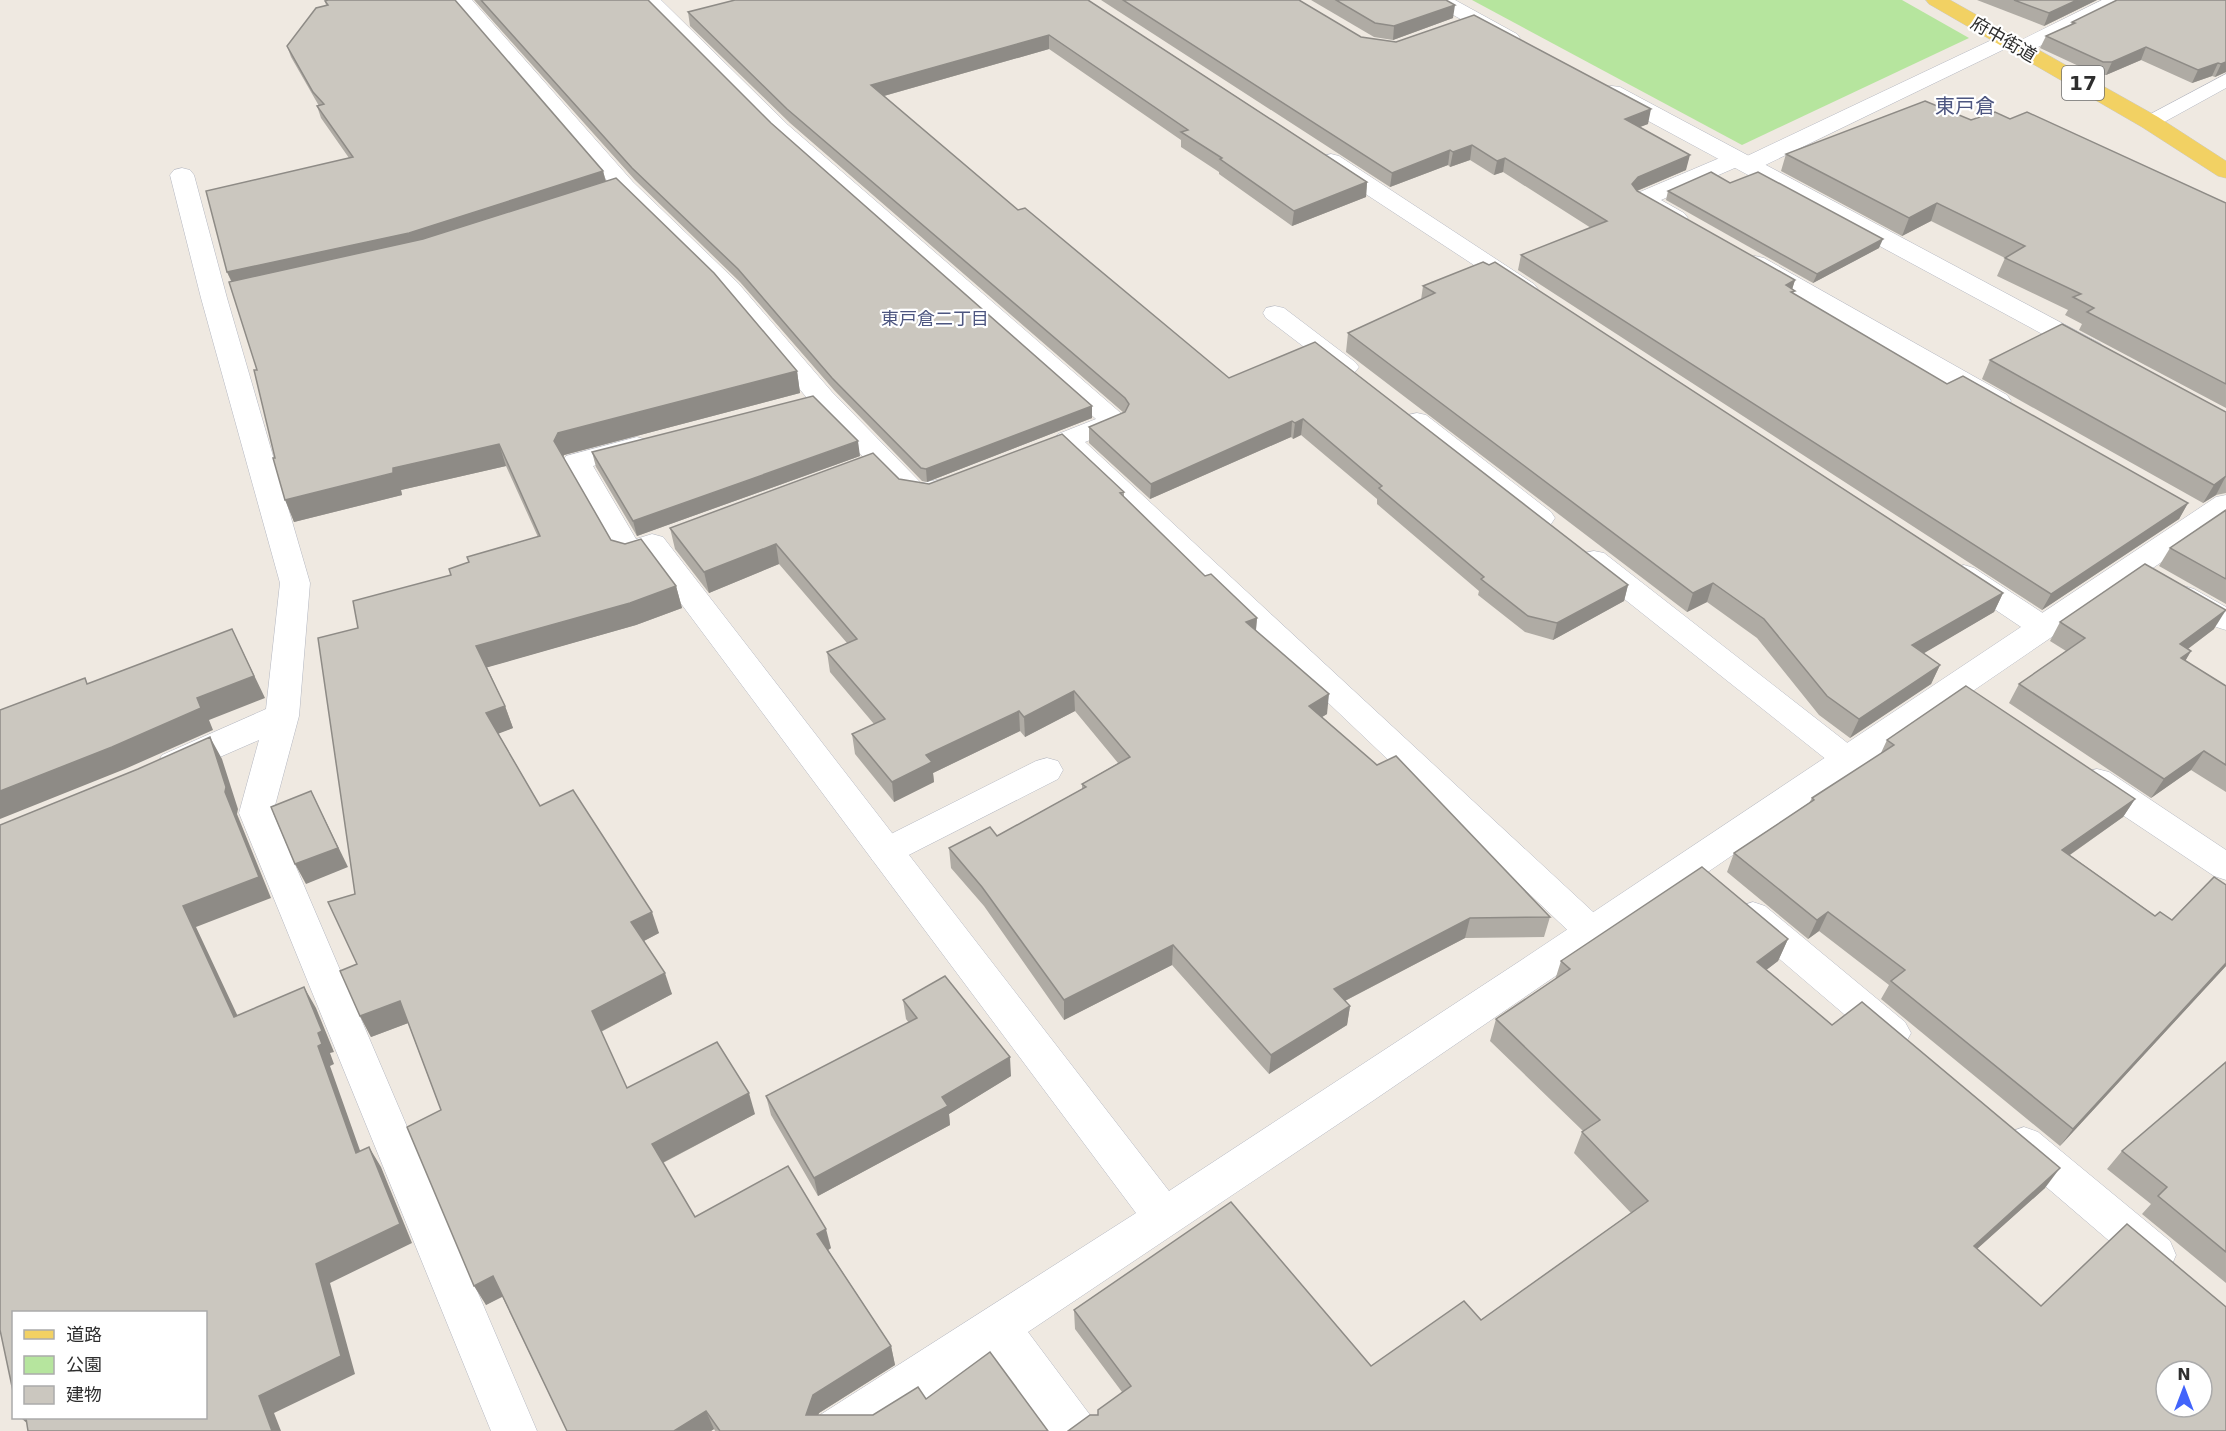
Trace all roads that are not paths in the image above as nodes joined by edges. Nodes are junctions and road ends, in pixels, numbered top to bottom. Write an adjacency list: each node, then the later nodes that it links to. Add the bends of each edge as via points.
1 (461, 0): 21 (street, via 614,191 729,288)
2 (650, 0): 42 (lane, via 781,129 1114,421 1057,444)
3 (1440, 0): 7 (street, via 1465,23)
4 (1936, 0): 6 (main road, 府中街道 / 17)
5 (2117, 0): 6 (street)
6 (2014, 44): 10 (main road, 府中街道 / 17); 12 (street)
7 (1528, 47)
8 (2226, 80): 10 (lane)
9 (1590, 81): 12 (street)
10 (2150, 122): 13 (main road, 府中街道 / 17)
11 (1313, 149): 17 (lane)
12 (1742, 162): 15 (street, via 1643,199); 19 (street)
13 (2226, 171)
14 (182, 175): 34 (street, via 225,295 295,583)
15 (1695, 229)
16 (1736, 252): 24 (street)
17 (1543, 300)
18 (1275, 314): 20 (lane)
19 (2112, 360)
20 (1369, 385)
21 (822, 398): 23 (street); 26 (street, via 870,463 912,491 930,493)
22 (1397, 406): 35 (lane)
23 (789, 407)
24 (2017, 412)
25 (666, 439): 39 (street, via 576,462 630,554 663,540)
26 (961, 481)
27 (2205, 510): 29 (street)
28 (1944, 562): 31 (lane)
29 (2151, 577): 30 (lane); 31 (street)
30 (2226, 620)
31 (2044, 628): 32 (street)
32 (1957, 687): 33 (lane); 35 (street)
33 (1985, 706)
34 (282, 716): 38 (street); 48 (street, via 256,813)
35 (1848, 760): 41 (street)
36 (2072, 764): 40 (lane)
37 (1047, 770): 39 (lane)
38 (148, 775)
39 (885, 852): 45 (street)
40 (2226, 867)
41 (1713, 883): 42 (street); 43 (lane)
42 (1593, 933): 45 (street)
43 (1918, 1055)
44 (2000, 1123): 46 (lane)
45 (1164, 1217): 47 (street)
46 (2181, 1275)
47 (998, 1328): 49 (street); 50 (street)
48 (514, 1431)
49 (836, 1431)
50 (1074, 1431)

